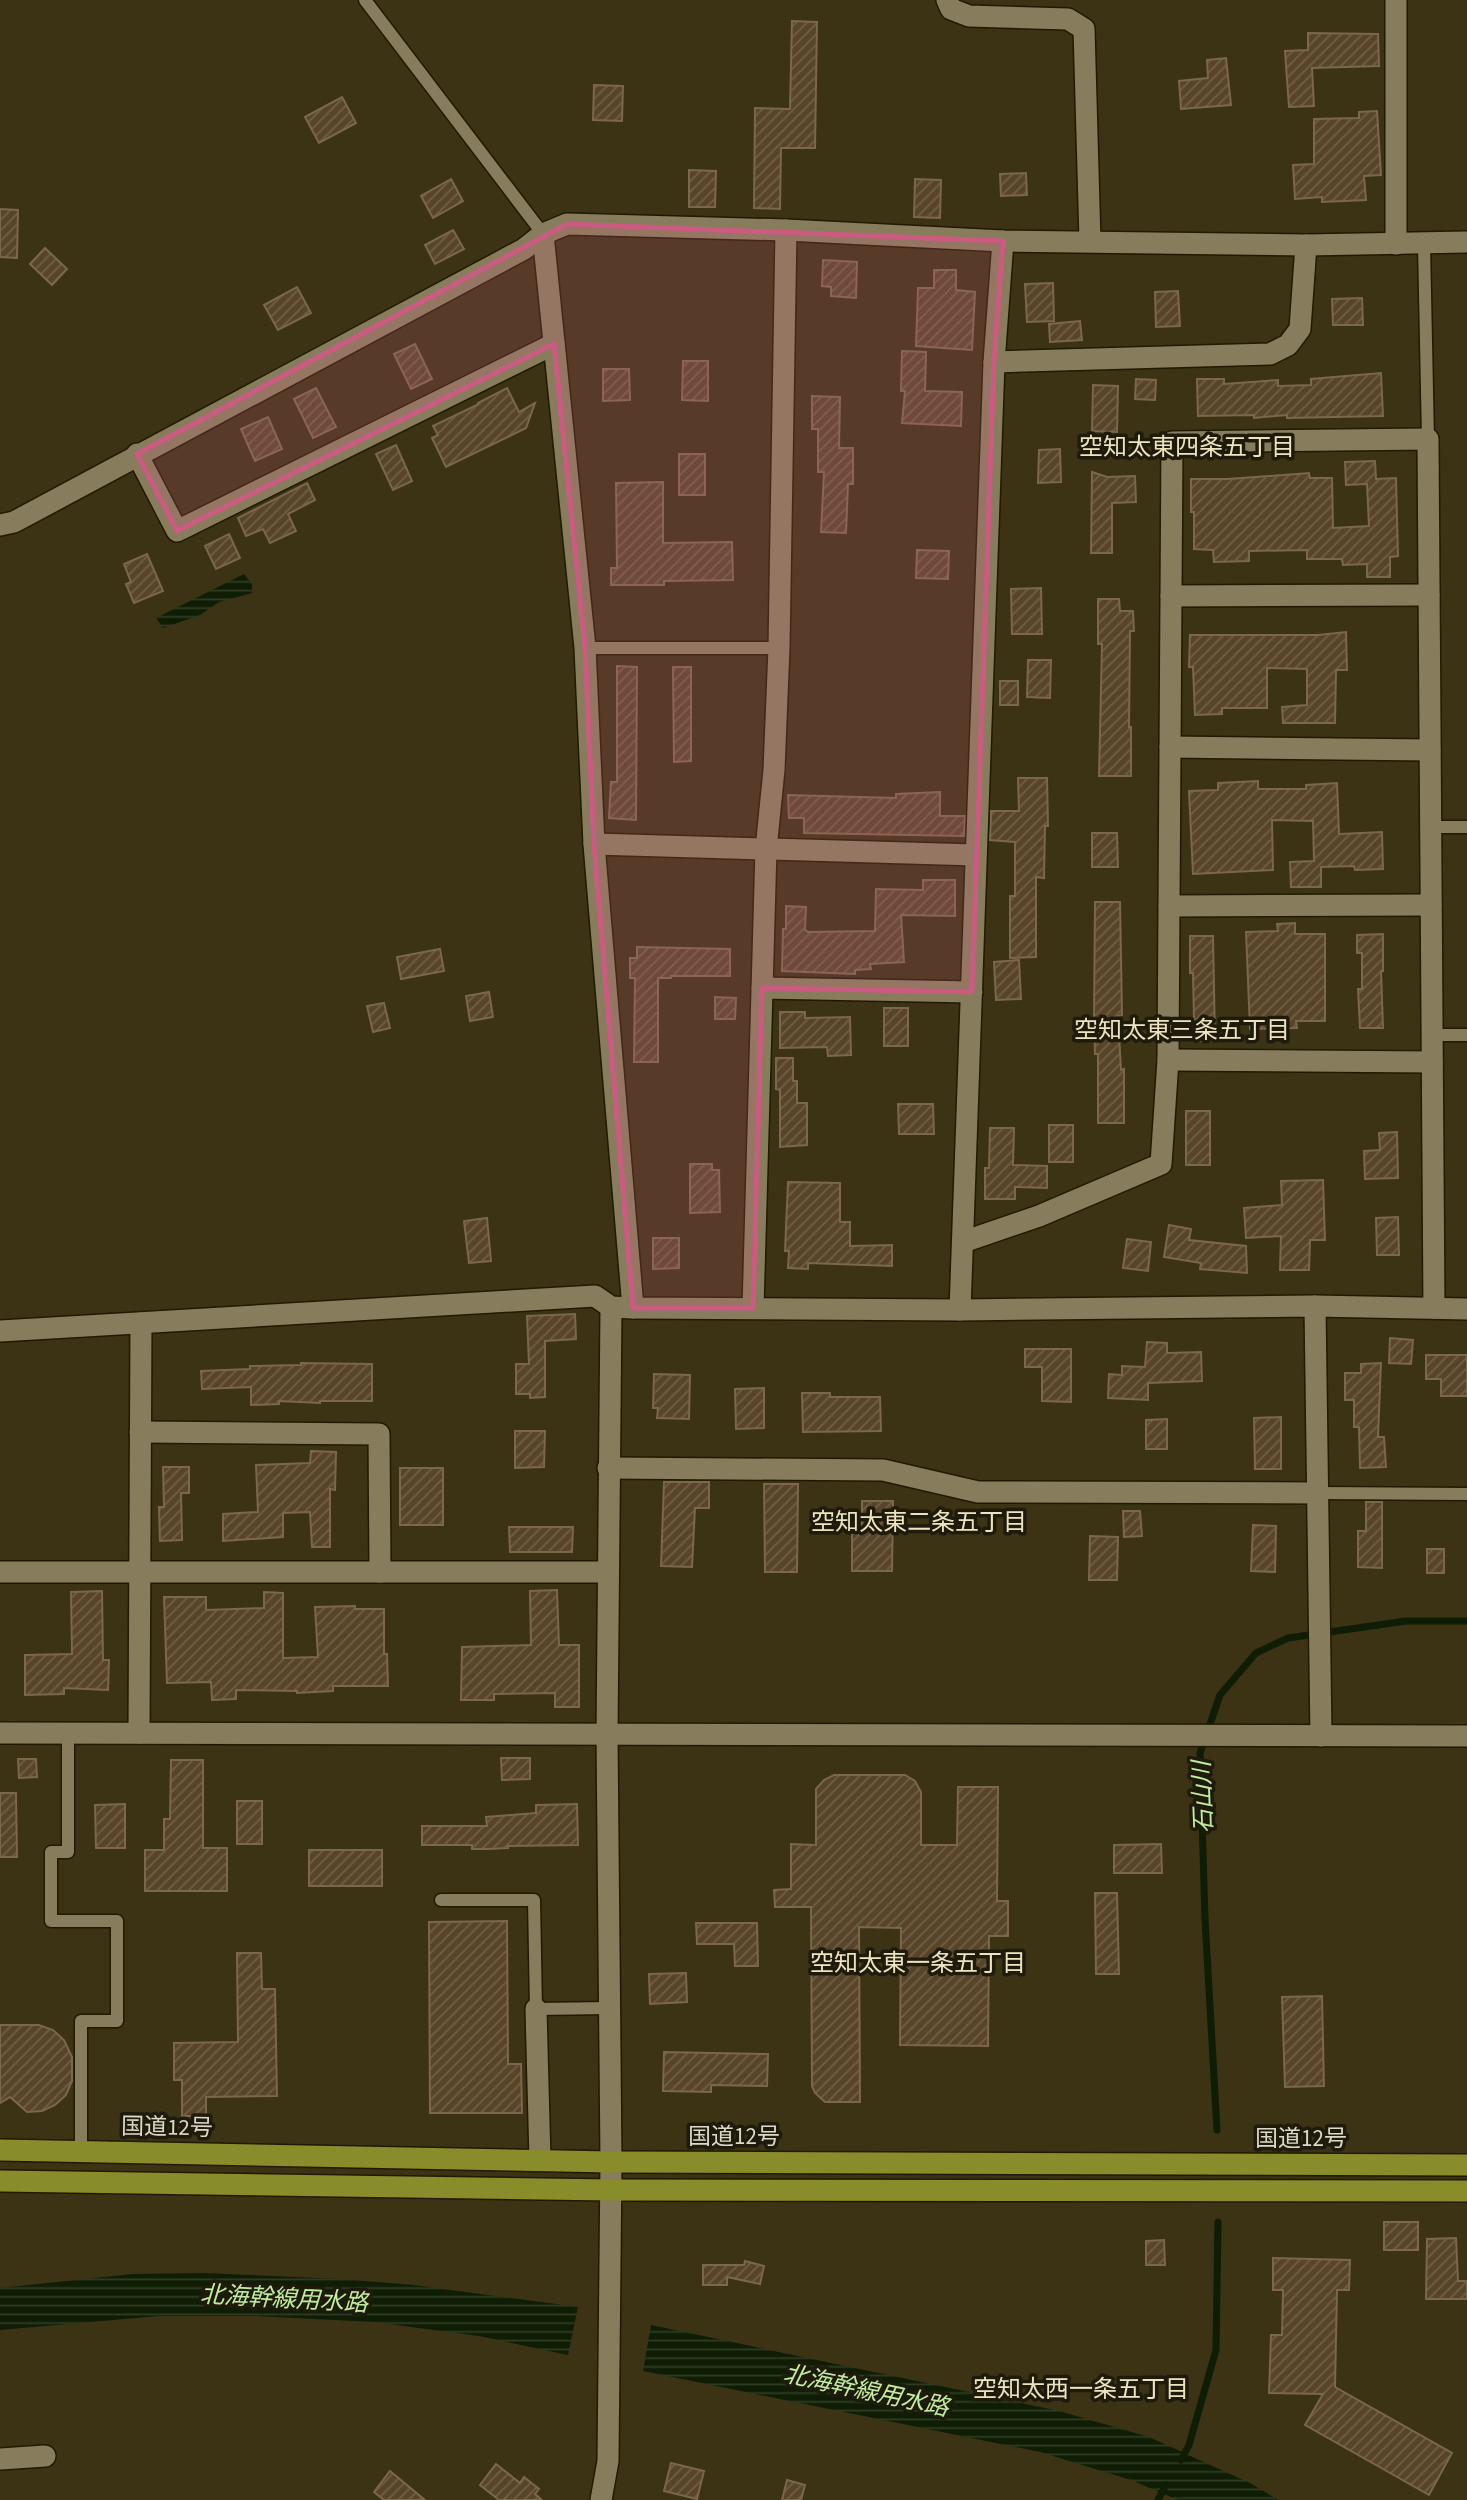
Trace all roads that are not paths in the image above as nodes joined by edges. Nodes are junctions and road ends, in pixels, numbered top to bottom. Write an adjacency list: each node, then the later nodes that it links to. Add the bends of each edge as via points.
1 (365, 0): 5 (lane)
2 (947, 0): 7 (street, via 951,9 969,16 1068,19 1084,29)
3 (1396, 0): 9 (street)
4 (786, 230): 5 (street, via 567,224); 6 (street); 20 (street)
5 (542, 234): 12 (street); 15 (street, via 524,249)
6 (1003, 241): 7 (street); 13 (street)
7 (1090, 241): 11 (street)
8 (1467, 242): 10 (street)
9 (1396, 244): 10 (street); 11 (street)
10 (1424, 244): 14 (lane)
11 (1306, 245): 13 (street, via 1300,330 1288,345 1270,354)
12 (554, 344): 15 (street, via 177,531); 19 (street)
13 (994, 362): 27 (street)
14 (1427, 439): 17 (street); 18 (street, via 1172,442)
15 (137, 454): 16 (street, via 14,522)
16 (0, 525)
17 (1429, 595): 18 (street); 22 (street)
18 (1171, 596): 21 (street)
19 (585, 648): 20 (lane); 25 (street)
20 (779, 648): 26 (street)
21 (1170, 747): 22 (street); 29 (street)
22 (1430, 750): 23 (street)
23 (1431, 827): 24 (lane); 28 (street)
24 (1467, 827)
25 (594, 844): 26 (street); 39 (street)
26 (766, 849): 27 (street); 30 (street)
27 (976, 855): 31 (street)
28 (1431, 905): 29 (street); 32 (street)
29 (1169, 906): 34 (street)
30 (762, 988): 31 (street); 40 (street)
31 (972, 992): 36 (street)
32 (1432, 1035): 33 (lane); 35 (street)
33 (1467, 1035)
34 (1168, 1060): 35 (street); 36 (street, via 1160,1164 1039,1216)
35 (1432, 1062): 41 (street)
36 (963, 1241): 43 (street)
37 (1315, 1306): 41 (street); 43 (street); 48 (street)
38 (611, 1307): 39 (street); 44 (street, via 595,1296); 47 (street)
39 (633, 1308): 40 (street)
40 (753, 1308): 43 (street)
41 (1434, 1308): 42 (street)
42 (1467, 1309)
43 (960, 1310)
44 (141, 1323): 45 (street); 46 (street)
45 (0, 1331)
46 (141, 1432): 51 (street, via 379,1434); 53 (street)
47 (608, 1468): 48 (street, via 883,1471 978,1492); 52 (street)
48 (1319, 1493): 49 (lane); 58 (street)
49 (1467, 1494)
50 (0, 1572): 53 (street)
51 (380, 1572): 52 (street); 53 (street)
52 (607, 1572): 57 (street)
53 (140, 1573): 56 (street)
54 (0, 1733): 55 (street)
55 (68, 1733): 56 (street); 64 (lane, via 68,1852 51,1852 51,1921 117,1921 117,2021 81,2021)
56 (139, 1733): 57 (street)
57 (607, 1734): 58 (street); 61 (street)
58 (1321, 1736): 59 (street)
59 (1467, 1736)
60 (440, 1900): 62 (lane, via 534,1900)
61 (610, 2008): 62 (lane); 66 (street)
62 (536, 2009): 65 (street)
63 (0, 2150): 64 (highway, 国道12号)
64 (81, 2151): 65 (highway, 国道12号)
65 (540, 2160): 66 (highway, 国道12号)
66 (611, 2162): 67 (highway, 国道12号); 69 (street)
67 (1467, 2165)
68 (0, 2181): 69 (highway)
69 (611, 2190): 70 (highway); 73 (street, via 608,2461)
70 (1467, 2190)
71 (45, 2456): 72 (street)
72 (0, 2459)
73 (601, 2500)

